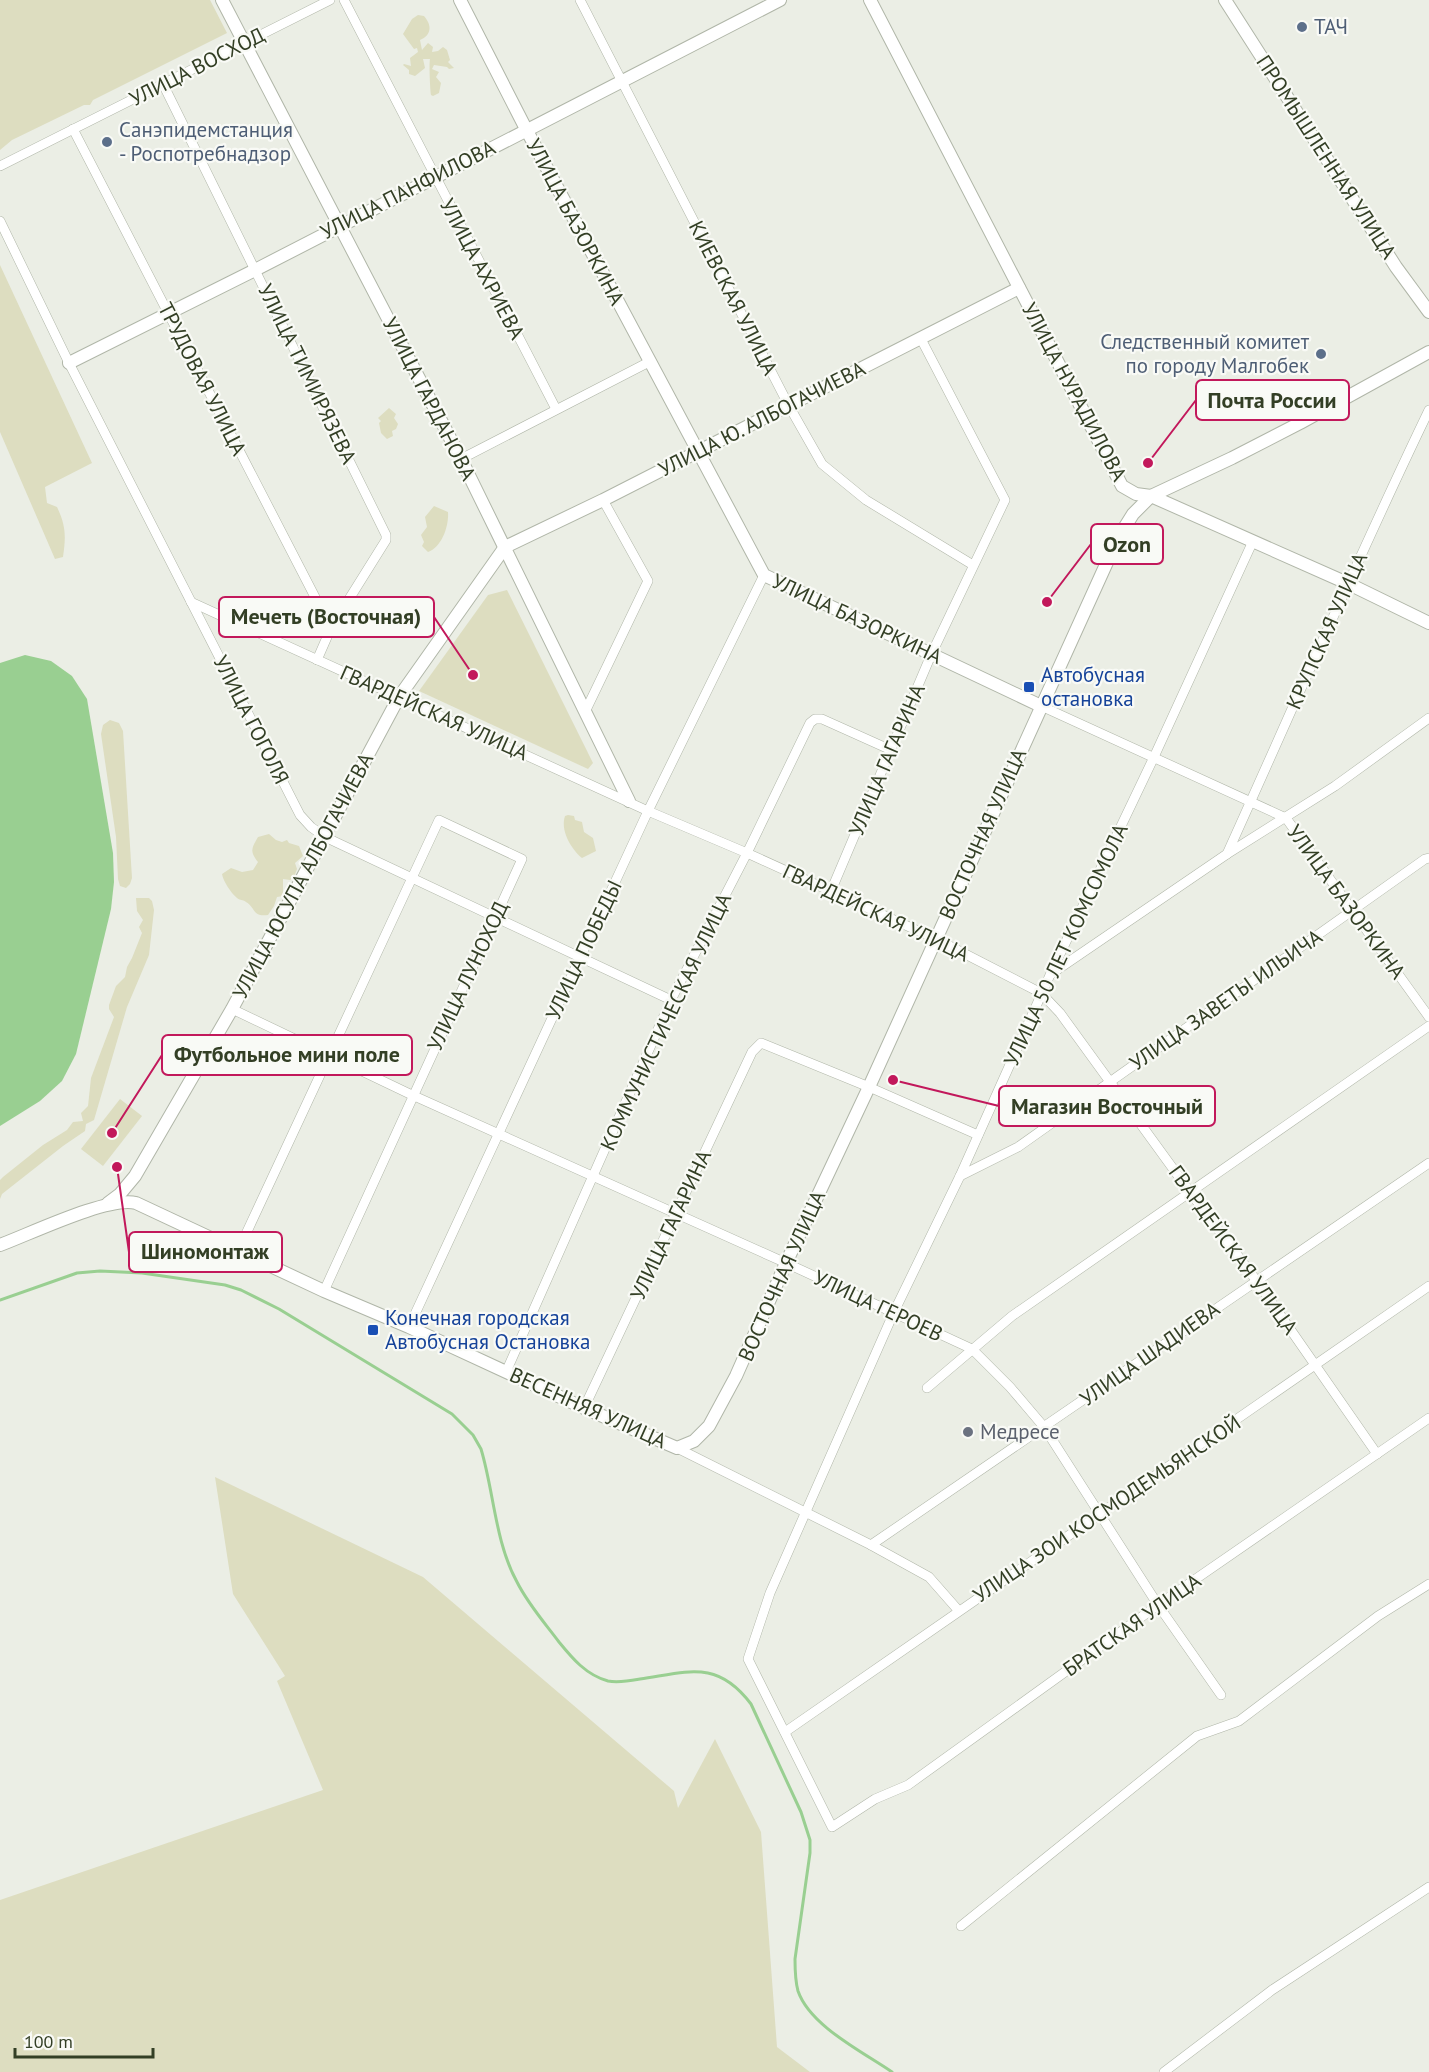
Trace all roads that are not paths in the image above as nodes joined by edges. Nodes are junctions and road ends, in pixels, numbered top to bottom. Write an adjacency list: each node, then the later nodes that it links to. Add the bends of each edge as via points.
1 (222, 0): 9 (street, УЛИЦА ГАРДАНОВА)
2 (330, 0): 9 (street, УЛИЦА ВОСХОД)
3 (344, 0): 15 (street, УЛИЦА АХРИЕВА)
4 (460, 0): 13 (street, УЛИЦА БАЗОРКИНА)
5 (580, 0): 10 (street, КИЕВСКАЯ УЛИЦА)
6 (780, 0): 10 (street, УЛИЦА ПАНФИЛОВА)
7 (870, 0): 19 (street, УЛИЦА НУРАДИЛОВА)
8 (1225, 0): 20 (street, ПРОМЫШЛЕННАЯ УЛИЦА, via 1383,248)
9 (244, 43): 11 (street, УЛИЦА ВОСХОД); 17 (street, УЛИЦА ГАРДАНОВА)
10 (622, 81): 13 (street, УЛИЦА ПАНФИЛОВА); 26 (street, КИЕВСКАЯ УЛИЦА)
11 (163, 84): 12 (street, УЛИЦА ВОСХОД); 18 (street, УЛИЦА ТИМИРЯЗЕВА)
12 (73, 129): 14 (street, УЛИЦА ВОСХОД); 21 (street, ТРУДОВАЯ УЛИЦА)
13 (526, 129): 15 (street, УЛИЦА ПАНФИЛОВА); 24 (street, УЛИЦА БАЗОРКИНА)
14 (0, 166)
15 (434, 177): 17 (street, УЛИЦА ПАНФИЛОВА); 27 (street, УЛИЦА АХРИЕВА)
16 (0, 221): 25 (street, УЛИЦА ГОГОЛЯ)
17 (339, 226): 18 (street, УЛИЦА ПАНФИЛОВА); 30 (street, УЛИЦА ГАРДАНОВА)
18 (255, 270): 21 (street, УЛИЦА ПАНФИЛОВА); 42 (street, УЛИЦА ТИМИРЯЗЕВА, via 386,535)
19 (1018, 288): 22 (street, УЛИЦА Ю. АЛБОГАЧИЕВА); 31 (street, УЛИЦА НУРАДИЛОВА)
20 (1429, 312)
21 (168, 314): 25 (street, УЛИЦА ПАНФИЛОВА); 42 (street, ТРУДОВАЯ УЛИЦА)
22 (921, 339): 26 (street, УЛИЦА Ю. АЛБОГАЧИЕВА); 37 (street, УЛИЦА ГАГАРИНА, via 1005,500)
23 (1429, 352): 32 (street, ВОСТОЧНАЯ УЛИЦА, via 1290,429)
24 (649, 362): 27 (street); 29 (street, УЛИЦА БАЗОРКИНА)
25 (69, 363): 40 (street, УЛИЦА ГОГОЛЯ)
26 (789, 406): 29 (street, УЛИЦА Ю. АЛБОГАЧИЕВА); 37 (street, КИЕВСКАЯ УЛИЦА, via 822,464 866,500)
27 (556, 409): 30 (street)
28 (1429, 410): 39 (street, КРУПСКАЯ УЛИЦА)
29 (698, 452): 33 (street, УЛИЦА Ю. АЛБОГАЧИЕВА); 38 (street, УЛИЦА БАЗОРКИНА)
30 (461, 459): 36 (street, УЛИЦА ГАРДАНОВА)
31 (1126, 490): 32 (street, УЛИЦА НУРАДИЛОВА); 34 (street)
32 (1151, 496): 34 (street, ВОСТОЧНАЯ УЛИЦА); 35 (street, УЛИЦА НУРАДИЛОВА)
33 (603, 500): 36 (street, УЛИЦА Ю. АЛБОГАЧИЕВА); 47 (street, via 648,580)
34 (1133, 514): 46 (street, ВОСТОЧНАЯ УЛИЦА, via 1118,538)
35 (1253, 541): 39 (street, УЛИЦА НУРАДИЛОВА); 50 (street, УЛИЦА 50 ЛЕТ КОМСОМОЛА)
36 (505, 548): 45 (street, УЛИЦА ЮСУПА АЛБОГАЧИЕВА); 47 (street, УЛИЦА ГАРДАНОВА)
37 (973, 565): 43 (street, УЛИЦА ГАГАРИНА)
38 (764, 575): 43 (street, УЛИЦА БАЗОРКИНА); 53 (street, УЛИЦА ПОБЕДЫ)
39 (1347, 583): 41 (street, УЛИЦА НУРАДИЛОВА); 52 (street, КРУПСКАЯ УЛИЦА)
40 (191, 602): 44 (street, ГВАРДЕЙСКАЯ УЛИЦА); 55 (street, УЛИЦА ГОГОЛЯ, via 300,815)
41 (1429, 623)
42 (331, 628): 44 (street, УЛИЦА ТИМИРЯЗЕВА)
43 (932, 655): 46 (street, УЛИЦА БАЗОРКИНА); 49 (street, УЛИЦА ГАГАРИНА)
44 (317, 660): 45 (street, ГВАРДЕЙСКАЯ УЛИЦА)
45 (399, 697): 51 (street, ГВАРДЕЙСКАЯ УЛИЦА); 55 (street, УЛИЦА ЮСУПА АЛБОГАЧИЕВА)
46 (1041, 706): 50 (street, УЛИЦА БАЗОРКИНА); 63 (street, ВОСТОЧНАЯ УЛИЦА)
47 (585, 712): 51 (street, УЛИЦА ГАРДАНОВА)
48 (1429, 718): 54 (street)
49 (891, 750): 56 (street, КОММУНИСТИЧЕСКАЯ УЛИЦА, via 815,719); 60 (street, УЛИЦА ГАГАРИНА)
50 (1154, 758): 52 (street, УЛИЦА БАЗОРКИНА); 65 (street, УЛИЦА 50 ЛЕТ КОМСОМОЛА)
51 (629, 801): 53 (street, ГВАРДЕЙСКАЯ УЛИЦА)
52 (1251, 801): 54 (street, УЛИЦА БАЗОРКИНА); 57 (street, КРУПСКАЯ УЛИЦА)
53 (648, 811): 56 (street, ГВАРДЕЙСКАЯ УЛИЦА); 64 (street, УЛИЦА ПОБЕДЫ)
54 (1286, 818): 57 (street); 61 (street, УЛИЦА БАЗОРКИНА)
55 (325, 837): 59 (street, УЛИЦА ГОГОЛЯ); 68 (street, УЛИЦА ЮСУПА АЛБОГАЧИЕВА)
56 (747, 853): 60 (street, ГВАРДЕЙСКАЯ УЛИЦА); 67 (street, КОММУНИСТИЧЕСКАЯ УЛИЦА)
57 (1227, 854): 65 (street)
58 (1429, 858): 61 (street, УЛИЦА ЗАВЕТЫ ИЛЬИЧА)
59 (412, 878): 62 (street, УЛИЦА ГОГОЛЯ); 62 (street, УЛИЦА ЛУНОХОД, via 439,820 522,859); 71 (street)
60 (831, 891): 63 (street, ГВАРДЕЙСКАЯ УЛИЦА)
61 (1353, 910): 69 (street, УЛИЦА БАЗОРКИНА); 72 (street, УЛИЦА ЗАВЕТЫ ИЛЬИЧА)
62 (496, 917): 64 (street, УЛИЦА ГОГОЛЯ); 74 (street, УЛИЦА ЛУНОХОД)
63 (936, 939): 66 (street, ГВАРДЕЙСКАЯ УЛИЦА); 73 (street, ВОСТОЧНАЯ УЛИЦА)
64 (581, 958): 67 (street, УЛИЦА ГОГОЛЯ); 75 (street, УЛИЦА ПОБЕДЫ)
65 (1050, 975): 66 (street, УЛИЦА 50 ЛЕТ КОМСОМОЛА)
66 (1041, 993): 72 (street, ГВАРДЕЙСКАЯ УЛИЦА); 76 (street, УЛИЦА 50 ЛЕТ КОМСОМОЛА)
67 (671, 1000): 79 (street, КОММУНИСТИЧЕСКАЯ УЛИЦА)
68 (232, 1010): 71 (street, УЛИЦА ГЕРОЕВ); 81 (street, УЛИЦА ЮСУПА АЛБОГАЧИЕВА, via 135,1176)
69 (1429, 1017)
70 (1429, 1026): 80 (street)
71 (329, 1055): 74 (street, УЛИЦА ГЕРОЕВ); 84 (street)
72 (1110, 1082): 78 (street, УЛИЦА ЗАВЕТЫ ИЛЬИЧА, via 1018,1147); 80 (street, ГВАРДЕЙСКАЯ УЛИЦА)
73 (869, 1087): 76 (street); 82 (street, УЛИЦА ГАГАРИНА, via 761,1043 752,1052); 85 (street, ВОСТОЧНАЯ УЛИЦА)
74 (412, 1095): 75 (street, УЛИЦА ГЕРОЕВ); 88 (street, УЛИЦА ЛУНОХОД)
75 (499, 1135): 79 (street, УЛИЦА ГЕРОЕВ); 90 (street, УЛИЦА ПОБЕДЫ)
76 (978, 1135): 78 (street, УЛИЦА 50 ЛЕТ КОМСОМОЛА)
77 (1429, 1163): 86 (street, УЛИЦА ШАДИЕВА)
78 (960, 1176): 89 (street, УЛИЦА 50 ЛЕТ КОМСОМОЛА)
79 (593, 1177): 82 (street, УЛИЦА ГЕРОЕВ); 93 (street, КОММУНИСТИЧЕСКАЯ УЛИЦА)
80 (1190, 1192): 86 (street, ГВАРДЕЙСКАЯ УЛИЦА); 91 (street, via 1012,1316)
81 (104, 1205): 83 (street, ВЕСЕННЯЯ УЛИЦА); 84 (street, ВЕСЕННЯЯ УЛИЦА, via 136,1203)
82 (677, 1214): 85 (street, УЛИЦА ГЕРОЕВ); 95 (street, УЛИЦА ГАГАРИНА)
83 (0, 1245)
84 (238, 1251): 88 (street, ВЕСЕННЯЯ УЛИЦА)
85 (786, 1263): 89 (street, УЛИЦА ГЕРОЕВ); 98 (street, ВОСТОЧНАЯ УЛИЦА, via 715,1418 694,1441)
86 (1256, 1280): 92 (street, ГВАРДЕЙСКАЯ УЛИЦА); 97 (street, УЛИЦА ШАДИЕВА)
87 (1429, 1286): 92 (street, УЛИЦА ЗОИ КОСМОДЕМЬЯНСКОЙ)
88 (324, 1291): 90 (street, ВЕСЕННЯЯ УЛИЦА)
89 (894, 1312): 91 (street, УЛИЦА ГЕРОЕВ); 100 (street, УЛИЦА 50 ЛЕТ КОМСОМОЛА)
90 (409, 1327): 93 (street, ВЕСЕННЯЯ УЛИЦА)
91 (972, 1349): 94 (street); 97 (street, УЛИЦА ГЕРОЕВ)
92 (1316, 1365): 99 (street, ГВАРДЕЙСКАЯ УЛИЦА); 101 (street, УЛИЦА ЗОИ КОСМОДЕМЬЯНСКОЙ)
93 (506, 1372): 95 (street, ВЕСЕННЯЯ УЛИЦА)
94 (927, 1388)
95 (584, 1408): 98 (street, ВЕСЕННЯЯ УЛИЦА)
96 (1429, 1418): 99 (street, БРАТСКАЯ УЛИЦА)
97 (1044, 1426): 101 (street, УЛИЦА ГЕРОЕВ); 102 (street, УЛИЦА ШАДИЕВА)
98 (677, 1448): 100 (street, ВЕСЕННЯЯ УЛИЦА)
99 (1377, 1454): 104 (street, БРАТСКАЯ УЛИЦА)
100 (806, 1513): 102 (street, ВЕСЕННЯЯ УЛИЦА); 107 (street, УЛИЦА 50 ЛЕТ КОМСОМОЛА, via 770,1593 748,1659)
101 (1101, 1513): 104 (street, УЛИЦА ГЕРОЕВ); 105 (street, УЛИЦА ЗОИ КОСМОДЕМЬЯНСКОЙ)
102 (871, 1545): 105 (street, ВЕСЕННЯЯ УЛИЦА, via 928,1577)
103 (1429, 1584): 110 (street, via 1378,1616 1239,1721 1197,1736)
104 (1158, 1605): 106 (street, УЛИЦА ГЕРОЕВ); 108 (street, БРАТСКАЯ УЛИЦА, via 908,1785 875,1799)
105 (958, 1610): 107 (street, УЛИЦА ЗОИ КОСМОДЕМЬЯНСКОЙ)
106 (1221, 1695)
107 (785, 1732): 108 (street, УЛИЦА 50 ЛЕТ КОМСОМОЛА)
108 (832, 1827)
109 (1429, 1887): 111 (street, via 1272,1990)
110 (961, 1926)
111 (1164, 2072)

